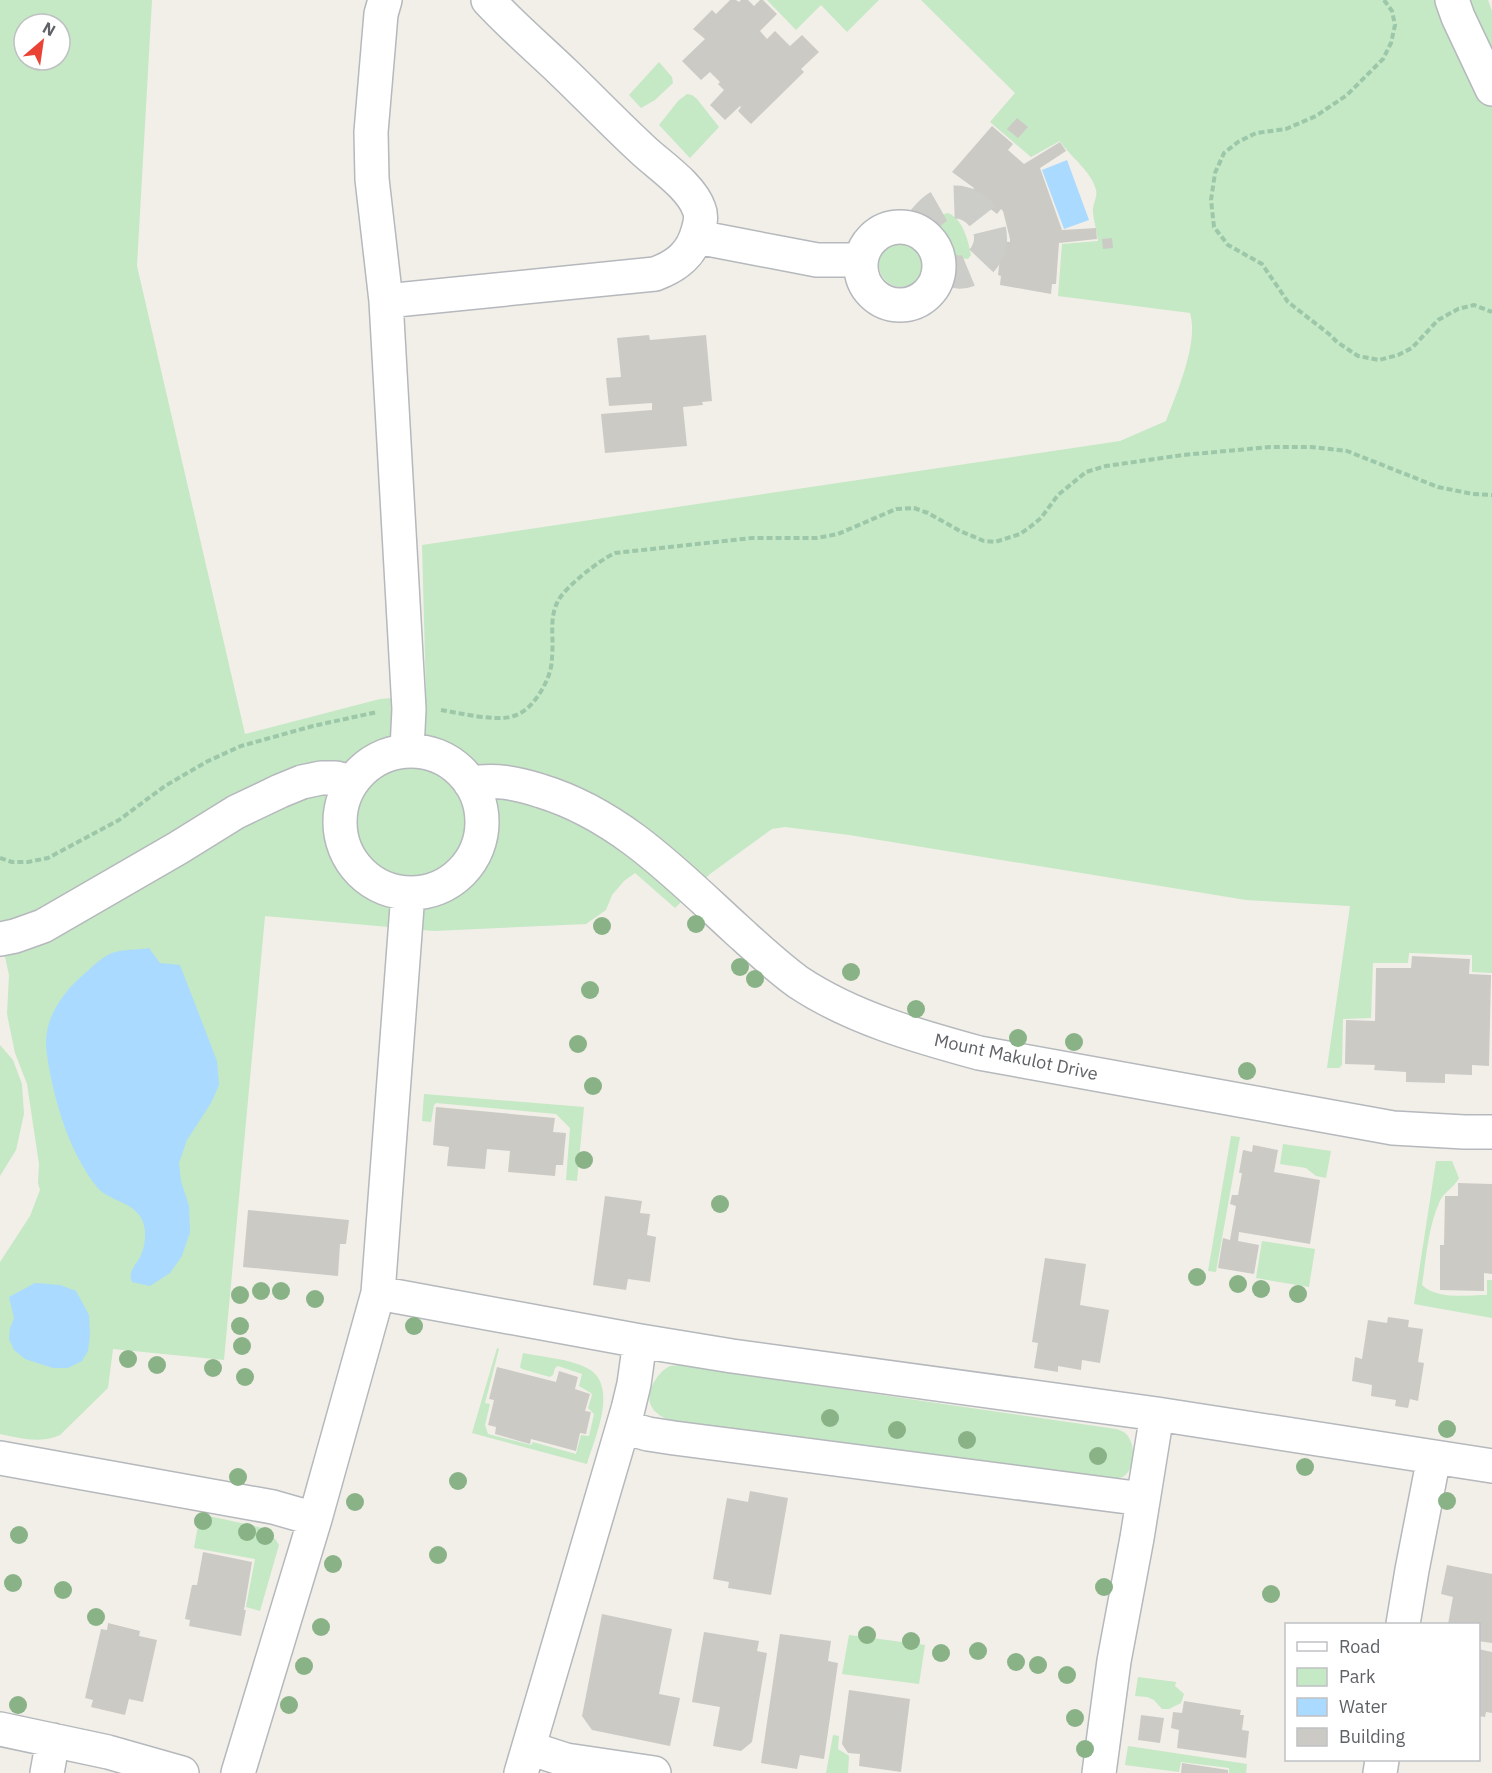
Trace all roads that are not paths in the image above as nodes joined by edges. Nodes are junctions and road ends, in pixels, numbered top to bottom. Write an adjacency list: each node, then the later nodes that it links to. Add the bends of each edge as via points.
1 (385, 0): 7 (street, via 371,132 372,179)
2 (488, 0): 5 (street, via 687,190 700,211)
3 (1452, 0): 4 (street)
4 (1492, 89)
5 (697, 237): 6 (street, via 817,260); 7 (street, via 682,261 656,274)
6 (861, 260)
7 (386, 301): 8 (street, via 409,709)
8 (407, 750): 9 (street, via 383,756); 10 (street, via 428,752 447,760 464,772)
9 (352, 782): 11 (street, via 340,811 341,835 349,857 364,876 385,888); 12 (street, via 321,778 280,791 236,812 43,926)
10 (470, 783): 11 (street, via 483,816 481,840 471,862 454,880 432,890); 13 (street, Mount Makulot Drive, via 513,782 562,797 601,817 660,860 798,982 836,1004 928,1039 979,1053 1393,1128)
11 (408, 893): 14 (street)
12 (0, 939)
13 (1492, 1132)
14 (378, 1293): 15 (street); 22 (street)
15 (640, 1341): 16 (street); 17 (street)
16 (1157, 1414): 18 (street); 21 (street)
17 (623, 1427): 21 (street, via 674,1438); 26 (street)
18 (1434, 1457): 20 (street); 23 (street)
19 (0, 1458): 22 (street, via 273,1507)
20 (1492, 1466)
21 (1143, 1499): 32 (street)
22 (315, 1519): 30 (street)
23 (1403, 1623)
24 (0, 1729): 25 (street)
25 (53, 1740): 27 (street); 28 (street)
26 (525, 1760): 31 (street, via 566,1760)
27 (106, 1762): 29 (street)
28 (47, 1773)
29 (182, 1773)
30 (238, 1773)
31 (654, 1773)
32 (1099, 1773)

